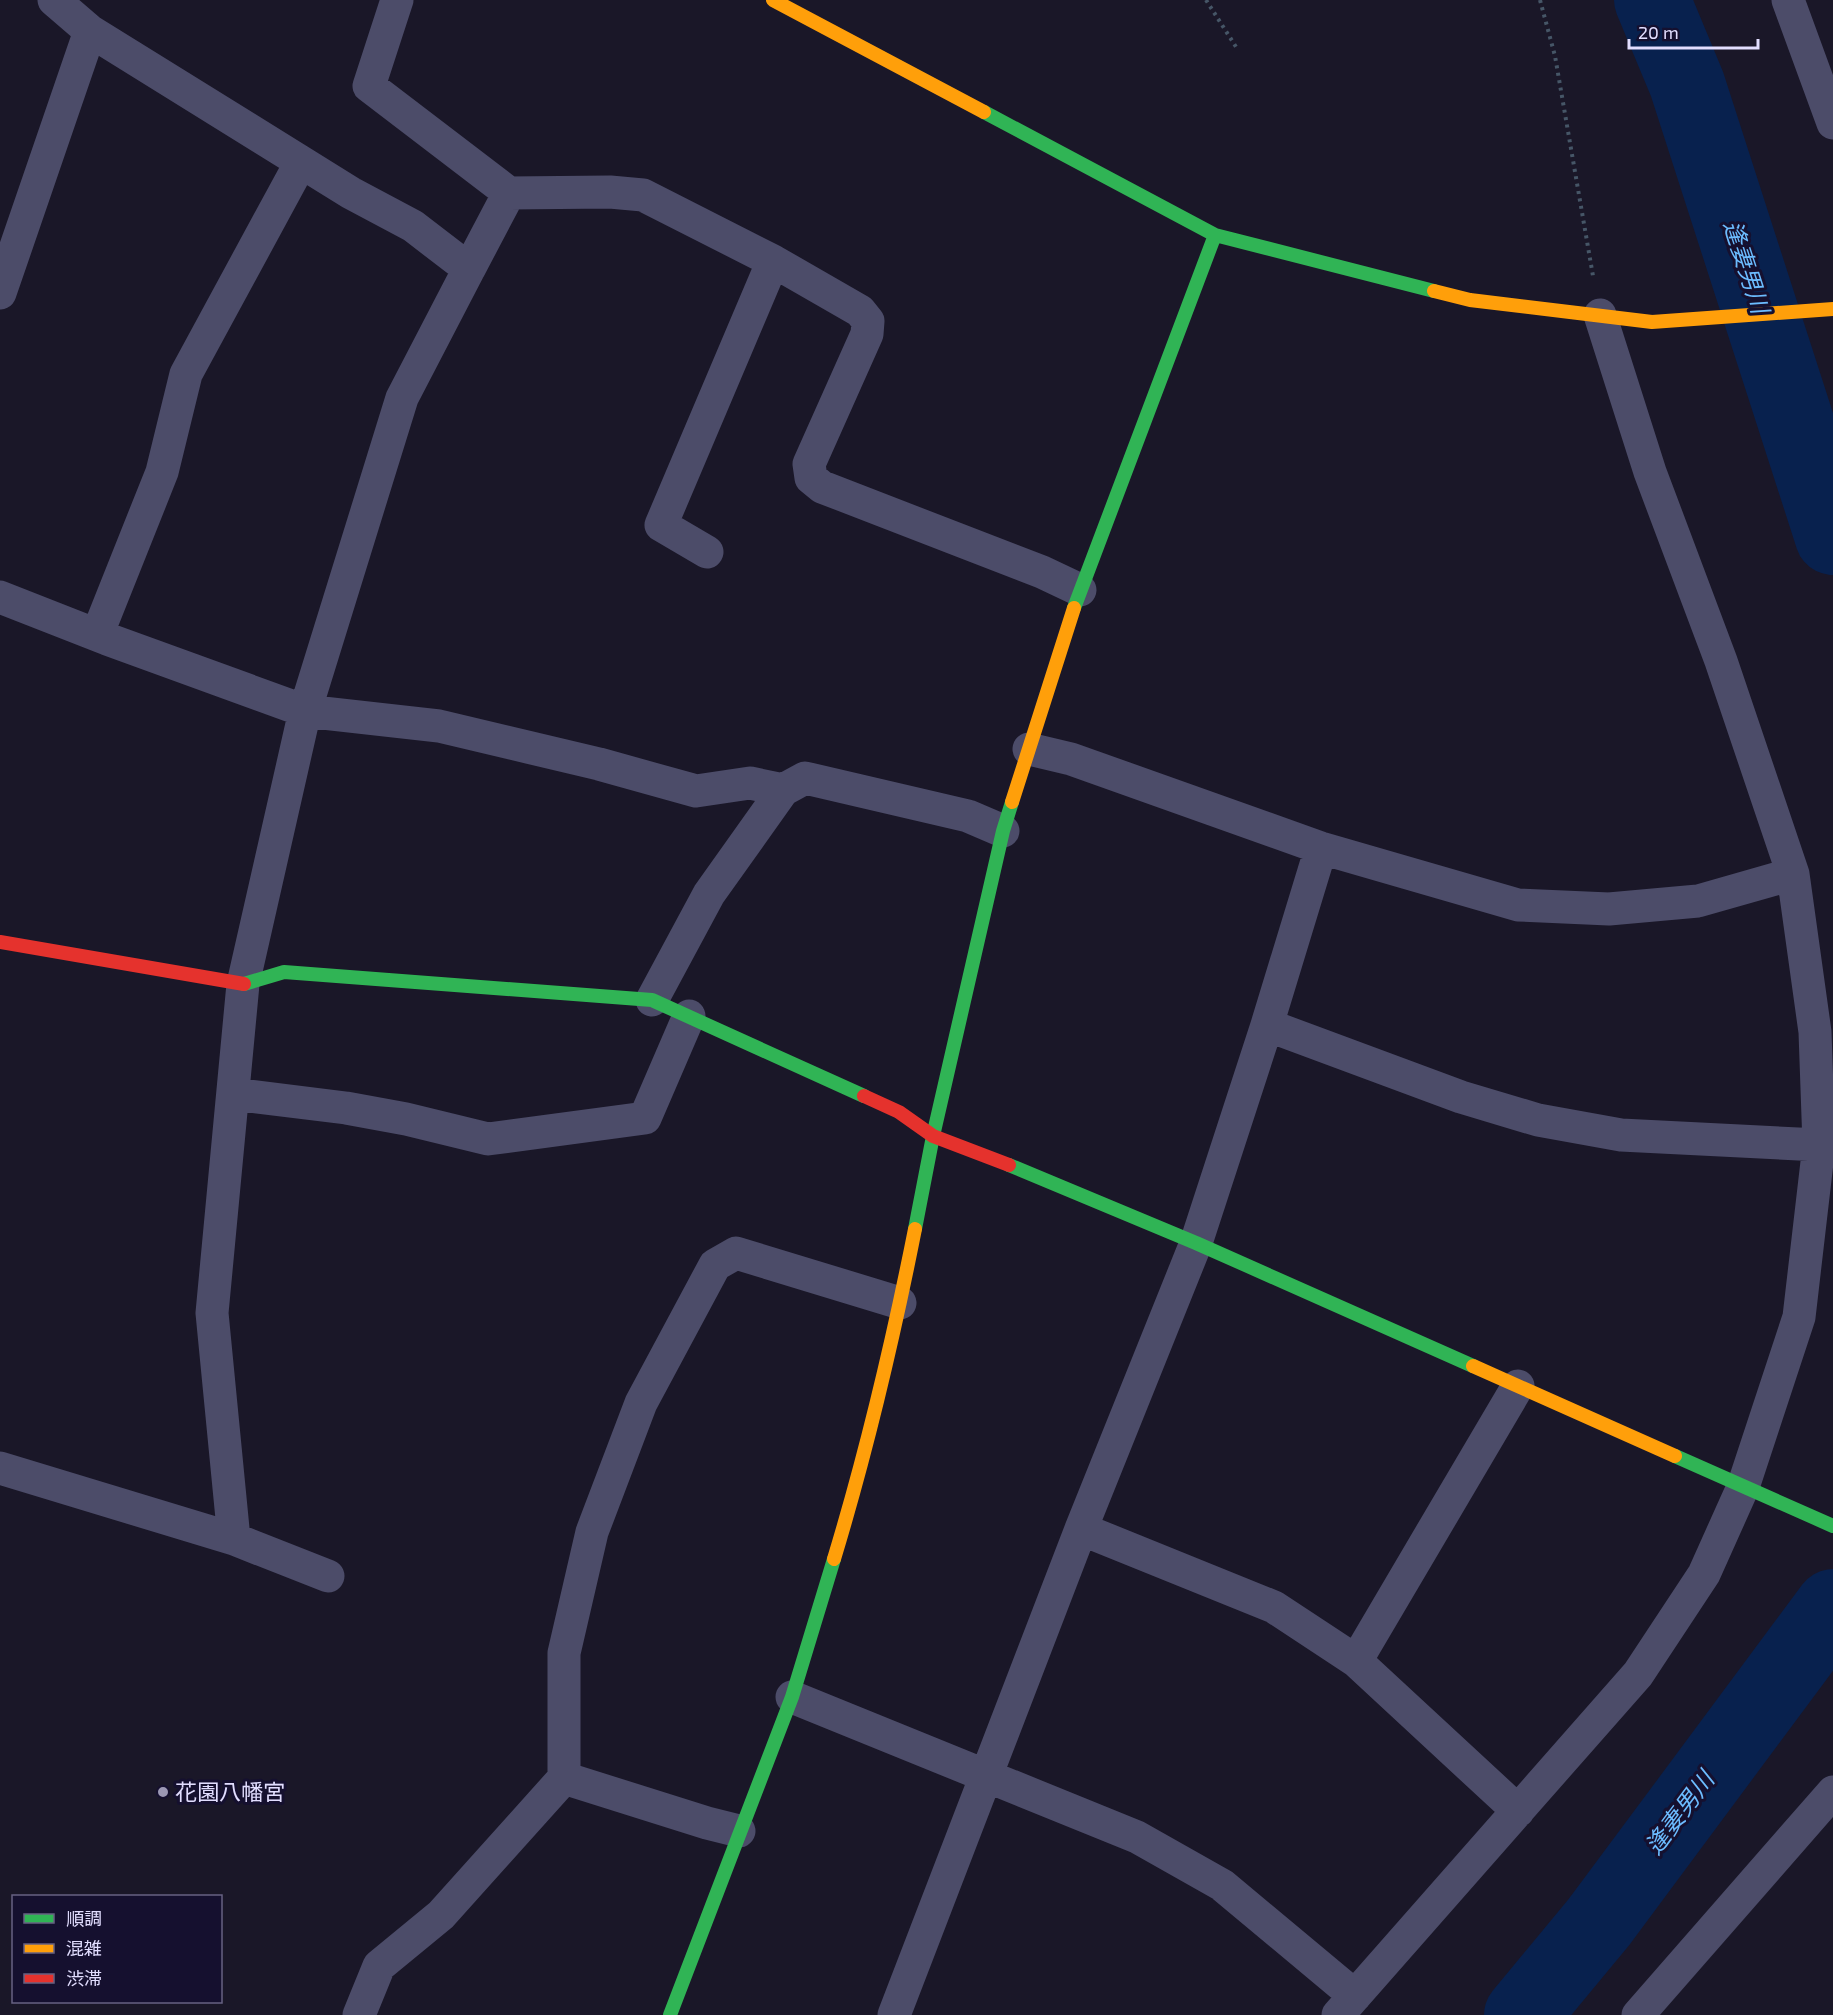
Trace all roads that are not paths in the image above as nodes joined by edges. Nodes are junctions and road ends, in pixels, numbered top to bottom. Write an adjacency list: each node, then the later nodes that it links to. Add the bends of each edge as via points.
1 (54, 0): 5 (street)
2 (398, 0): 8 (street, via 369,86)
3 (773, 0): 9 (street)
4 (1788, 0): 6 (street)
5 (90, 31): 7 (street); 12 (street)
6 (1833, 123)
7 (301, 162): 11 (street, via 413,226); 18 (street, via 186,374 162,472)
8 (509, 193): 10 (street, via 643,195); 11 (street)
9 (1215, 235): 14 (street, via 1470,300); 16 (street)
10 (773, 261): 15 (street, via 661,525); 16 (street, via 860,311 868,321 867,334 809,464 811,478 822,487)
11 (469, 268): 19 (street, via 402,398)
12 (0, 293)
13 (1833, 309): 14 (street, via 1652,322)
14 (1600, 315): 24 (street, via 1650,472 1721,661)
15 (707, 552)
16 (1080, 590): 20 (street)
17 (0, 597): 18 (street)
18 (97, 635): 19 (street)
19 (304, 711): 21 (street, via 439,726 696,791 750,783); 26 (street)
20 (1029, 749): 22 (street); 23 (street, via 1071,759)
21 (783, 790): 22 (street, via 805,778 969,816); 27 (street, via 709,894)
22 (1004, 831): 31 (street)
23 (1321, 848): 24 (street, via 1518,905 1609,909 1698,901); 29 (street)
24 (1793, 874): 32 (street, via 1815,1032)
25 (0, 942): 26 (street)
26 (243, 984): 27 (street, via 284,972); 30 (street)
27 (652, 1000): 28 (street)
28 (689, 1016): 30 (street, via 645,1118 488,1139 356,1110); 31 (street, via 898,1112)
29 (1267, 1025): 32 (street, via 1538,1120 1621,1136); 33 (street)
30 (233, 1094): 40 (street, via 212,1313)
31 (933, 1136): 33 (street); 34 (street)
32 (1819, 1145): 37 (street, via 1799,1317)
33 (1196, 1243): 35 (street); 39 (street)
34 (900, 1303): 43 (street, via 860,1473); 45 (street, via 736,1253 715,1265 642,1403 592,1532 564,1653)
35 (1518, 1386): 37 (street); 42 (street)
36 (0, 1468): 40 (street)
37 (1743, 1487): 38 (street); 47 (street, via 1704,1574 1638,1674)
38 (1833, 1526)
39 (1081, 1529): 42 (street, via 1274,1607); 44 (street)
40 (234, 1539): 41 (street)
41 (328, 1576)
42 (1356, 1661): 47 (street)
43 (792, 1697): 44 (street); 48 (street)
44 (986, 1776): 49 (street, via 1137,1837 1221,1885); 52 (street)
45 (564, 1778): 48 (street); 50 (street, via 441,1916 379,1966)
46 (1833, 1792): 53 (street)
47 (1518, 1811): 49 (street)
48 (739, 1831): 51 (street)
49 (1347, 2006)
50 (359, 2015)
51 (670, 2015)
52 (894, 2015)
53 (1638, 2015)

